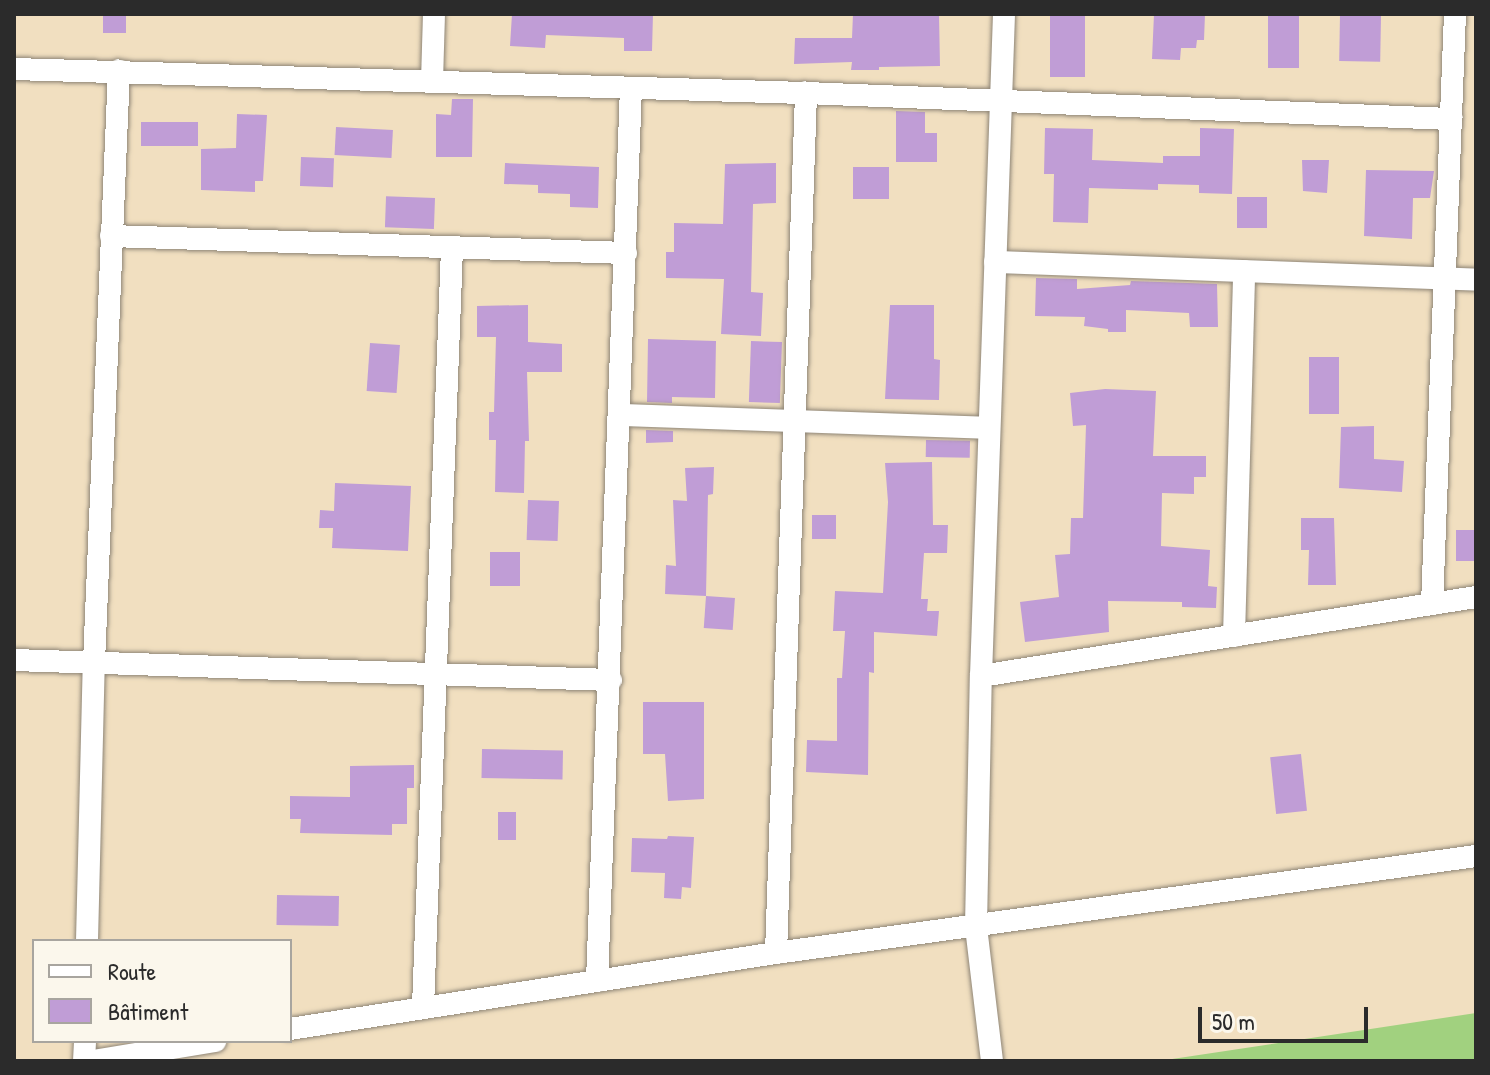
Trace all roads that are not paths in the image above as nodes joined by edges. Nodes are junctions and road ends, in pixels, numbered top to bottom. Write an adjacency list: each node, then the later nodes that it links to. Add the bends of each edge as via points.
1 (434, 14): 6 (street)
2 (1004, 14): 9 (street)
3 (1455, 14): 10 (street)
4 (14, 69): 5 (street)
5 (119, 71): 6 (street); 11 (street)
6 (432, 81): 7 (street)
7 (631, 88): 8 (street); 13 (street)
8 (806, 93): 9 (street); 19 (street)
9 (1001, 101): 10 (street); 14 (street)
10 (1451, 119): 16 (street)
11 (111, 236): 12 (street); 25 (street)
12 (452, 249): 13 (street); 26 (street)
13 (626, 253): 18 (street)
14 (995, 262): 15 (street); 20 (street)
15 (1244, 271): 16 (street); 23 (street)
16 (1445, 279): 17 (street); 22 (street)
17 (1476, 280)
18 (620, 415): 19 (street); 28 (street)
19 (795, 421): 20 (street); 32 (street)
20 (989, 428): 27 (street)
21 (1476, 597): 22 (street)
22 (1432, 604): 23 (street)
23 (1234, 636): 27 (street)
24 (14, 660): 25 (street)
25 (94, 662): 26 (street); 31 (street)
26 (436, 674): 28 (street); 34 (street)
27 (981, 676): 30 (street)
28 (611, 680): 33 (street)
29 (1476, 856): 30 (street)
30 (976, 927): 32 (street); 38 (street)
31 (87, 939)
32 (776, 953): 33 (street)
33 (597, 981): 34 (street)
34 (423, 1007): 35 (street)
35 (292, 1029)
36 (203, 1043): 37 (street)
37 (93, 1061)
38 (992, 1061)

